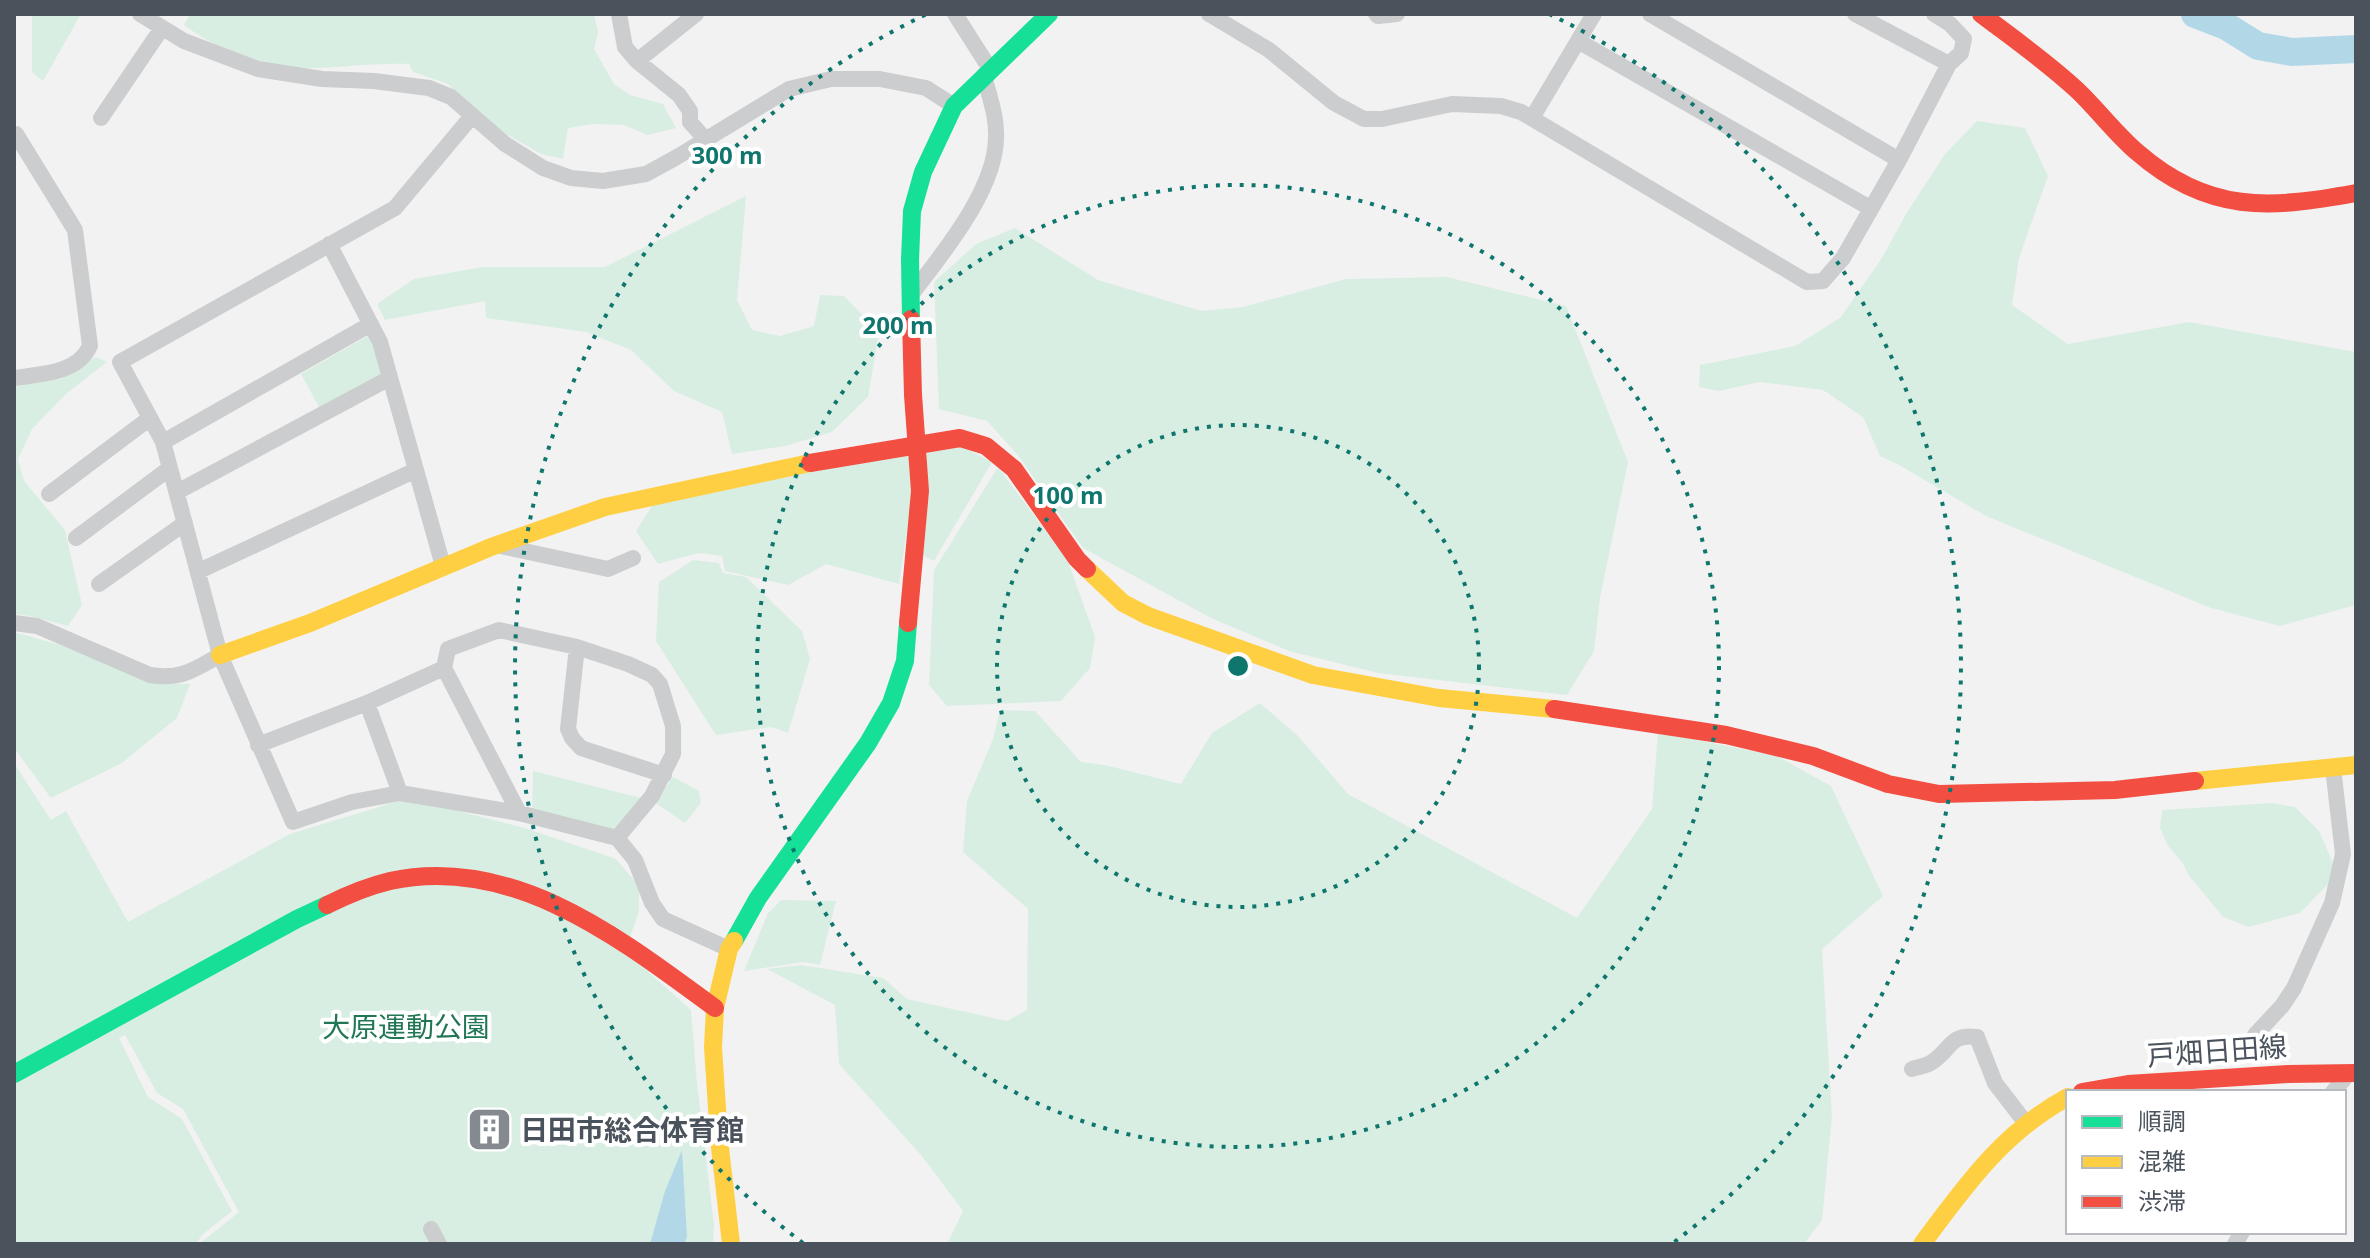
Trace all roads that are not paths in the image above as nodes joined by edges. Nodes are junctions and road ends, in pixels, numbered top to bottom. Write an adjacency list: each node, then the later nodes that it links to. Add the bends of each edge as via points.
1 (140, 14): 14 (street)
2 (619, 14): 16 (street, via 625,47)
3 (696, 14): 16 (street)
4 (955, 14): 18 (street)
5 (1049, 14): 18 (street)
6 (1209, 14): 22 (street, via 1364,119 1464,104 1501,106)
7 (1376, 14): 8 (street)
8 (1397, 14)
9 (1594, 14): 15 (street)
10 (1650, 14): 25 (street)
11 (1855, 14): 17 (street)
12 (1934, 14): 17 (street, via 1964,39 1961,53)
13 (1981, 14): 26 (street, via 2048,64 2137,153 2201,192 2287,204)
14 (162, 28): 20 (street, via 258,69 429,88 451,97); 21 (street)
15 (1578, 41): 22 (street); 27 (street)
16 (637, 61): 24 (street, via 679,95 690,111 690,122)
17 (1949, 64): 25 (street)
18 (987, 72): 19 (street); 29 (street, via 997,139 992,162 977,202)
19 (954, 106): 24 (street, via 926,88 880,79 831,79 789,89); 29 (street, via 923,172 912,211)
20 (472, 116): 24 (street, via 543,168 571,178 603,181 646,174); 28 (street, via 395,208)
21 (101, 118)
22 (1532, 118): 27 (street, via 1807,282 1823,281 1834,270)
23 (14, 134): 31 (street, via 75,230 90,346 76,364)
24 (705, 139)
25 (1899, 160): 27 (street)
26 (2356, 193)
27 (1870, 208)
28 (329, 244): 30 (street); 33 (street, via 120,362)
29 (911, 295): 58 (street, via 920,491 905,661 891,703 868,743 758,898)
30 (371, 324): 32 (street); 34 (street)
31 (14, 378)
32 (390, 378): 36 (street); 37 (street)
33 (150, 418): 34 (street); 38 (street)
34 (163, 442): 35 (street)
35 (170, 468): 37 (street); 40 (street)
36 (416, 470): 43 (street); 44 (street)
37 (177, 492): 39 (street)
38 (49, 494)
39 (185, 523): 44 (street); 45 (street)
40 (76, 538)
41 (496, 545): 42 (street, via 608,569); 43 (street); 53 (street, via 605,507 688,487 960,438 986,446 1014,469 1077,559 1123,603 1313,675 1439,698 1577,711 1726,735 1939,794 2115,790)
42 (633, 558)
43 (443, 566): 48 (street)
44 (199, 571): 48 (street)
45 (99, 584)
46 (14, 623): 48 (street, via 37,626 159,677 194,670)
47 (577, 647): 49 (street, via 499,630 448,649); 54 (street, via 628,664 660,684 673,726 673,754); 54 (street, via 568,729 572,738 581,748)
48 (220, 655): 51 (street)
49 (444, 668): 50 (street); 56 (street)
50 (367, 703): 51 (street); 55 (street)
51 (258, 745): 55 (street, via 293,822)
52 (2356, 765): 53 (street)
53 (2333, 768): 60 (street, via 2343,854 2332,903 2294,988)
54 (664, 775): 57 (street)
55 (400, 793): 56 (street)
56 (519, 813): 57 (street)
57 (617, 838): 58 (street, via 635,860 663,919)
58 (729, 949): 59 (street)
59 (715, 1008): 63 (street, via 626,943 526,891 472,878 425,877 390,881 297,919); 68 (street, via 719,1139)
60 (2255, 1035)
61 (1912, 1069): 67 (street, via 1932,1063 1965,1035 1977,1037 1995,1083)
62 (2352, 1073): 64 (street, 戸畑日田線); 65 (street)
63 (14, 1074)
64 (2088, 1090)
65 (2335, 1090)
66 (2066, 1098): 67 (street)
67 (2025, 1122): 69 (street, via 1978,1169)
68 (731, 1244)
69 (1922, 1244)

